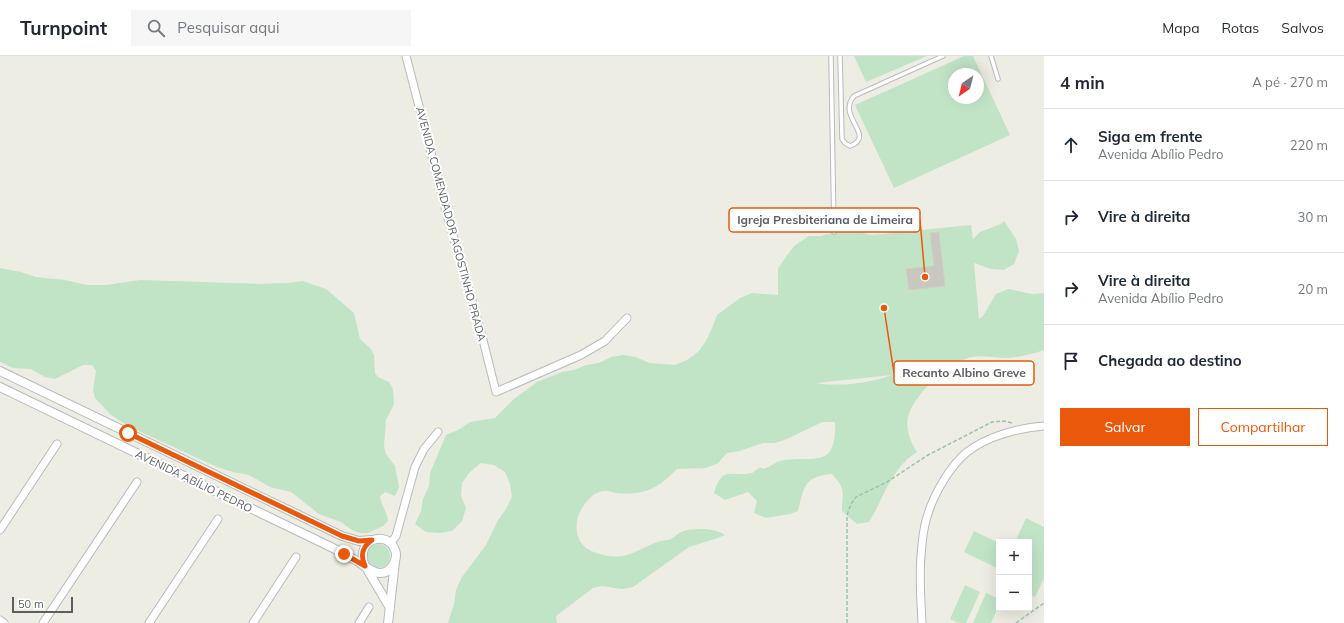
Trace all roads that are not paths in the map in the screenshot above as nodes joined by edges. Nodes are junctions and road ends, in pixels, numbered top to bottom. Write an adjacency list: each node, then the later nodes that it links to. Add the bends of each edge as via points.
1 (406, 56): 8 (street, AVENIDA COMENDADOR AGOSTINHO PRADA, via 496,392 581,355 605,341)
2 (831, 56): 7 (lane)
3 (840, 56): 4 (lane, via 842,138 845,144 850,146 856,144 860,133 849,109 854,96)
4 (943, 56)
5 (991, 56): 6 (lane)
6 (998, 79)
7 (834, 232)
8 (628, 318)
9 (0, 371): 17 (street, AVENIDA ABÍLIO PEDRO, via 342,536 359,541)
10 (0, 387): 21 (street, AVENIDA ABÍLIO PEDRO, via 335,549)
11 (1044, 426): 31 (street, via 1028,427 989,439 967,452 940,486 927,514 923,534 920,557)
12 (438, 432): 18 (street, via 424,449 415,467 396,536)
13 (57, 444): 16 (street)
14 (137, 482): 26 (street)
15 (218, 519): 27 (street)
16 (0, 530)
17 (372, 540): 18 (street, via 385,540); 21 (street, via 362,551)
18 (390, 543): 20 (street, via 396,556)
19 (296, 557): 28 (street)
20 (395, 562): 21 (street, via 385,572 372,572); 23 (street)
21 (366, 567): 23 (street, AVENIDA ABÍLIO PEDRO)
22 (369, 607): 29 (street)
23 (390, 608): 30 (street)
24 (0, 620): 25 (street)
25 (4, 623)
26 (43, 623)
27 (149, 623)
28 (253, 623)
29 (359, 623)
30 (388, 623)
31 (922, 623)

